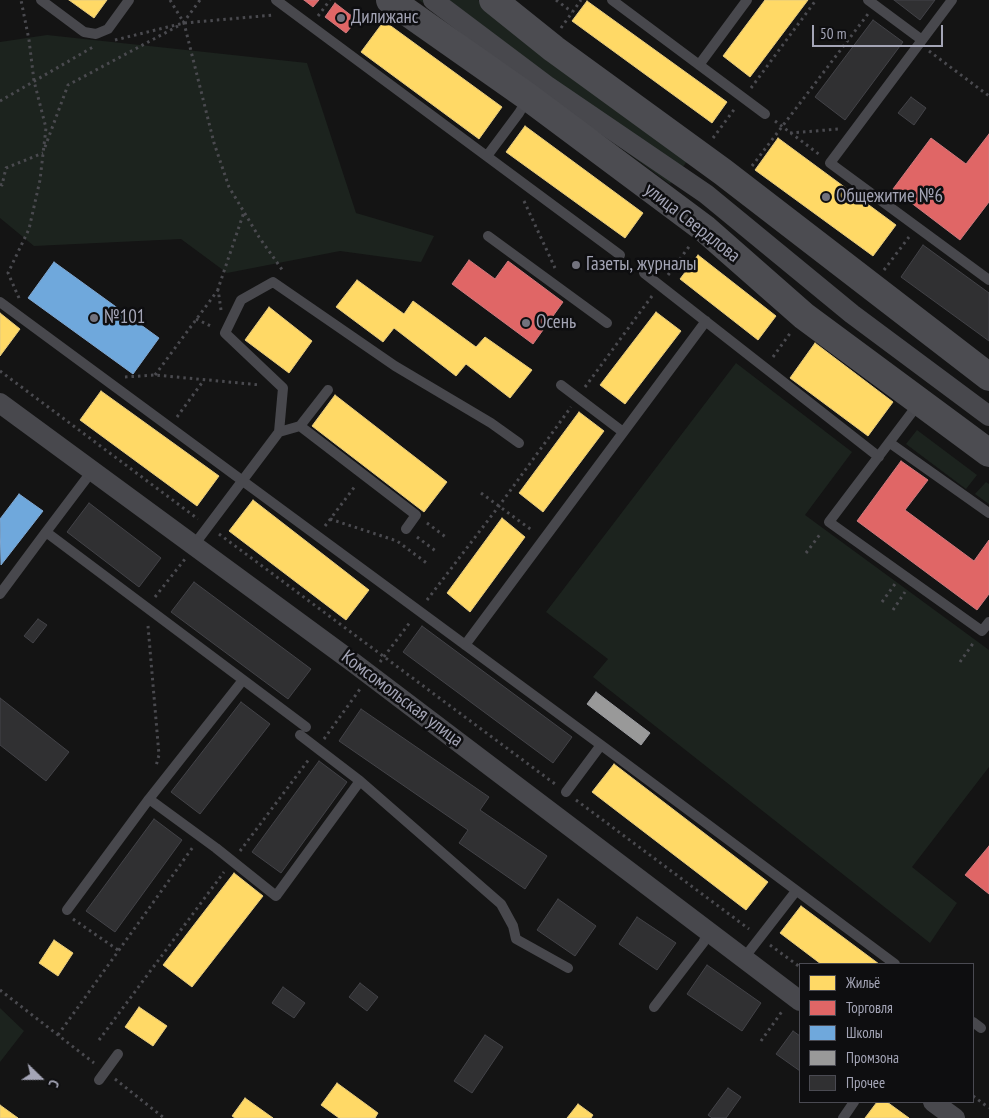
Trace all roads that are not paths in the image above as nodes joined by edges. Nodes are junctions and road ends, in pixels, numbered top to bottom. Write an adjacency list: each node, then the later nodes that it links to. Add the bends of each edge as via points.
1 (41, 0): 2 (lane, via 84,32 96,34 108,29)
2 (129, 0)
3 (276, 0): 15 (lane)
4 (390, 0): 13 (street, улица Свердлова)
5 (433, 0): 28 (street, via 546,85 717,202 852,314)
6 (493, 0): 23 (street)
7 (612, 0): 12 (lane)
8 (748, 0): 12 (lane)
9 (952, 0): 11 (lane)
10 (872, 3): 11 (lane)
11 (921, 42): 19 (lane, via 830,163)
12 (699, 65): 14 (lane)
13 (528, 97): 15 (lane); 26 (street, улица Свердлова, via 705,229 804,316)
14 (765, 114)
15 (487, 156): 17 (lane)
16 (488, 236): 22 (lane)
17 (620, 254)
18 (644, 273): 21 (lane)
19 (989, 280)
20 (0, 302): 37 (lane)
21 (706, 321): 31 (lane); 35 (lane)
22 (607, 323)
23 (989, 376)
24 (562, 385): 31 (lane)
25 (328, 390): 29 (lane)
26 (920, 402): 33 (lane); 34 (street, улица Свердлова)
27 (0, 403): 36 (street, Комсомольская улица)
28 (989, 416)
29 (300, 426): 30 (lane); 39 (lane, via 416,515)
30 (279, 432): 32 (lane, via 283,388 225,332 241,300 273,282 395,366); 37 (lane)
31 (623, 432): 44 (lane)
32 (519, 443)
33 (890, 443): 35 (lane); 38 (lane)
34 (989, 453)
35 (879, 457): 43 (lane, via 829,522 982,631)
36 (92, 471): 40 (lane); 41 (street, Комсомольская улица)
37 (242, 480): 41 (lane); 44 (lane)
38 (989, 513)
39 (409, 531)
40 (46, 532): 42 (lane); 45 (lane)
41 (189, 552): 52 (street, Комсомольская улица, via 370,675)
42 (0, 594)
43 (989, 622)
44 (465, 645): 46 (lane)
45 (243, 680): 47 (lane, via 303,731 317,748); 49 (lane)
46 (601, 745): 48 (lane); 50 (lane)
47 (360, 781): 49 (lane, via 276,896); 55 (lane, via 501,904 516,939)
48 (566, 792)
49 (149, 800): 51 (lane)
50 (796, 891): 53 (lane); 54 (lane)
51 (67, 910)
52 (709, 932): 53 (street, Комсомольская улица); 57 (lane)
53 (744, 958): 56 (street, Комсомольская улица)
54 (894, 963)
55 (568, 968)
56 (793, 1003)
57 (654, 1007)
58 (118, 1054): 59 (lane)
59 (98, 1080)
60 (853, 1103): 62 (lane)
61 (934, 1103): 63 (street)
62 (843, 1118)
63 (955, 1118)

